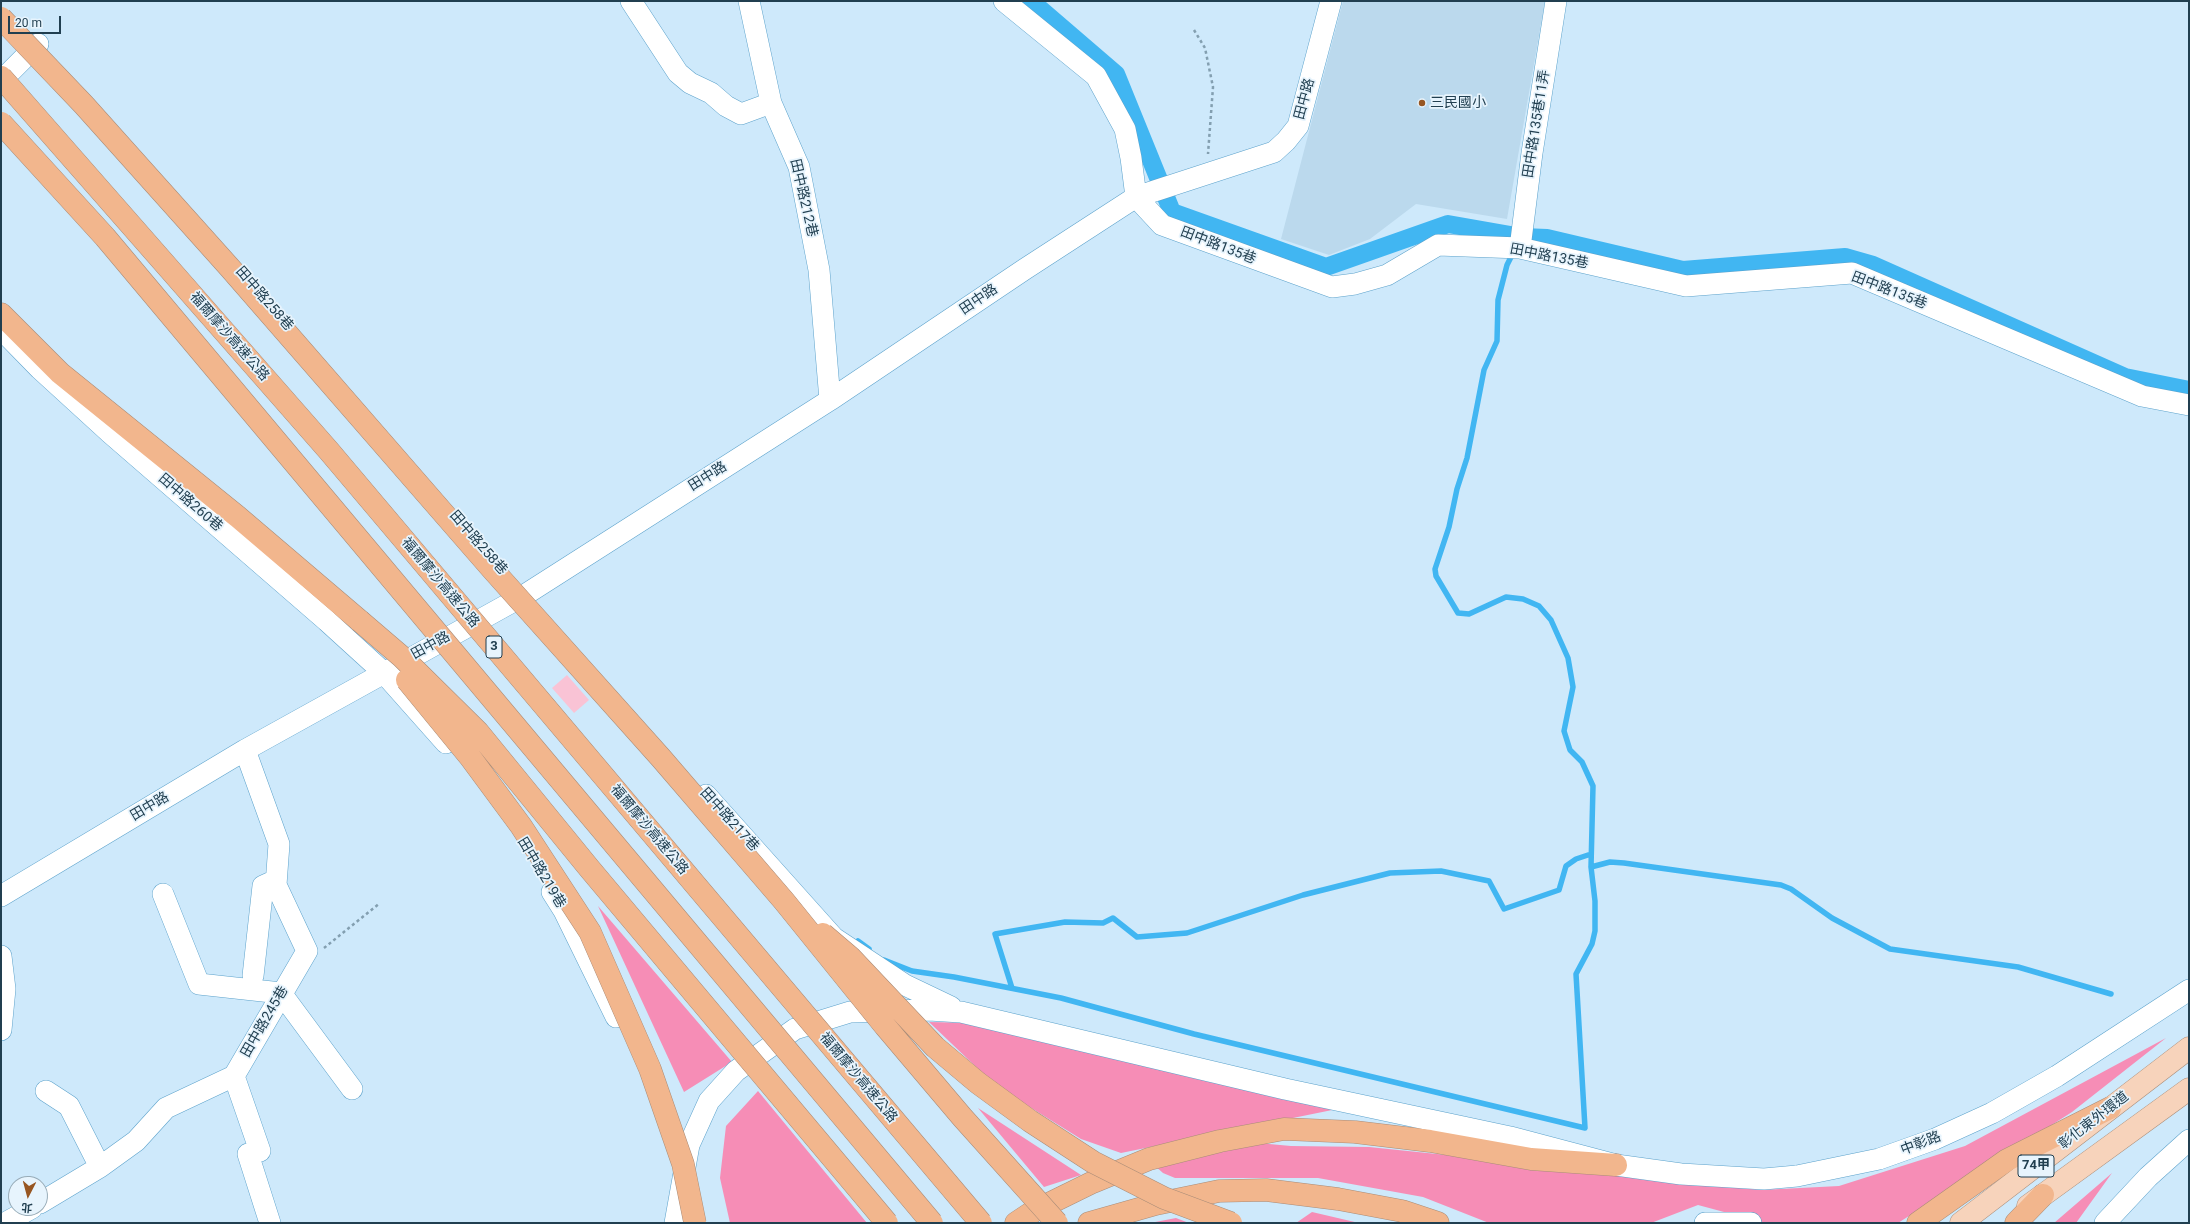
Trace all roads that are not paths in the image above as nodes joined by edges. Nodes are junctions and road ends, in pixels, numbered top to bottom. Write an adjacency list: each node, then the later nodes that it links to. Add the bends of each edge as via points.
1 (631, 1): 11 (street, via 678,73 690,83 711,93 726,106 741,114)
2 (749, 1): 11 (street, 田中路212巷)
3 (1004, 1): 13 (street, via 1096,76 1125,129 1131,158)
4 (1331, 1): 13 (street, 田中路, via 1298,126 1286,141 1274,152)
5 (1556, 1): 14 (street, 田中路135巷11弄)
6 (1, 7): 8 (street, 田中路258巷)
7 (1, 18): 26 (highway, bridge, via 84,105 230,268)
8 (38, 44): 10 (street); 19 (street, 田中路258巷)
9 (1, 77): 52 (highway, 福爾摩沙高速公路 / 3, bridge, via 329,452)
10 (1, 81)
11 (771, 103): 17 (street, 田中路212巷, via 799,167 818,270)
12 (1, 123): 51 (highway, bridge, via 105,237)
13 (1144, 194): 14 (street, 田中路135巷, via 1162,225 1332,287 1387,275 1438,245); 17 (street, 田中路, via 1031,265)
14 (1520, 248): 18 (street, 田中路135巷, via 1686,286 1852,273 2142,396)
15 (1, 314): 20 (highway, via 60,373 238,517)
16 (1, 329): 21 (street, 田中路260巷, via 108,432)
17 (830, 400): 19 (street, 田中路)
18 (2189, 405)
19 (524, 596): 21 (street, 田中路); 31 (street, 田中路217巷, via 834,938 905,985)
20 (360, 621): 49 (highway, bridge, via 470,757 521,826 590,932 650,1069 683,1164); 50 (highway, bridge, via 402,657 478,732)
21 (383, 672): 22 (street, 田中路); 38 (street, 田中路219巷, via 494,798 564,911)
22 (245, 750): 23 (street, via 279,844); 25 (street, 田中路)
23 (276, 880): 28 (street, via 263,886); 30 (street, 田中路245巷, via 276,885 307,951)
24 (163, 894): 30 (street, via 199,984)
25 (1, 896)
26 (784, 901): 54 (highway, bridge, via 962,1117); 56 (highway, bridge, via 850,957 935,1047 1030,1121 1093,1162 1164,1198)
27 (1, 956): 32 (street, via 5,989)
28 (253, 976)
29 (2189, 990): 41 (street, 中彰路, via 2057,1076 1992,1113 1935,1139 1879,1159 1797,1176 1764,1178 1709,1176)
30 (281, 993): 34 (street, 田中路245巷); 35 (street)
31 (961, 1012): 41 (street, 中彰路, via 1285,1089 1510,1137); 48 (street, via 850,1012 795,1029 736,1071 709,1101 689,1145)
32 (1, 1030)
33 (2189, 1048): 39 (main road, 彰化東外環道 / 74甲)
34 (234, 1076): 42 (street, via 166,1108 136,1141); 47 (street, via 260,1151 248,1154)
35 (352, 1089)
36 (2189, 1089): 43 (main road, 彰化東外環道 / 74甲)
37 (46, 1091): 42 (street, via 69,1106)
38 (656, 1103)
39 (2110, 1108): 60 (highway, via 2008,1160); 61 (main road, 彰化東外環道 / 74甲)
40 (2189, 1140): 64 (street, via 2148,1177)
41 (1616, 1165): 53 (highway, via 1530,1159 1430,1141 1355,1132 1284,1129 1220,1141 1149,1159 1093,1182 1034,1211)
42 (100, 1167): 44 (street)
43 (2043, 1195): 62 (main road, 彰化東外環道 / 74甲); 63 (highway)
44 (48, 1198)
45 (18, 1216): 46 (street)
46 (5, 1223)
47 (270, 1223)
48 (675, 1223)
49 (695, 1223)
50 (887, 1223)
51 (932, 1223)
52 (981, 1223)
53 (1016, 1223)
54 (1057, 1223)
55 (1089, 1223): 57 (highway, via 1156,1204 1219,1191 1266,1190 1338,1199 1402,1211)
56 (1231, 1223)
57 (1438, 1223)
58 (1705, 1223): 59 (street)
59 (1751, 1223)
60 (1918, 1223)
61 (1961, 1223)
62 (2006, 1223)
63 (2016, 1223)
64 (2105, 1223)

